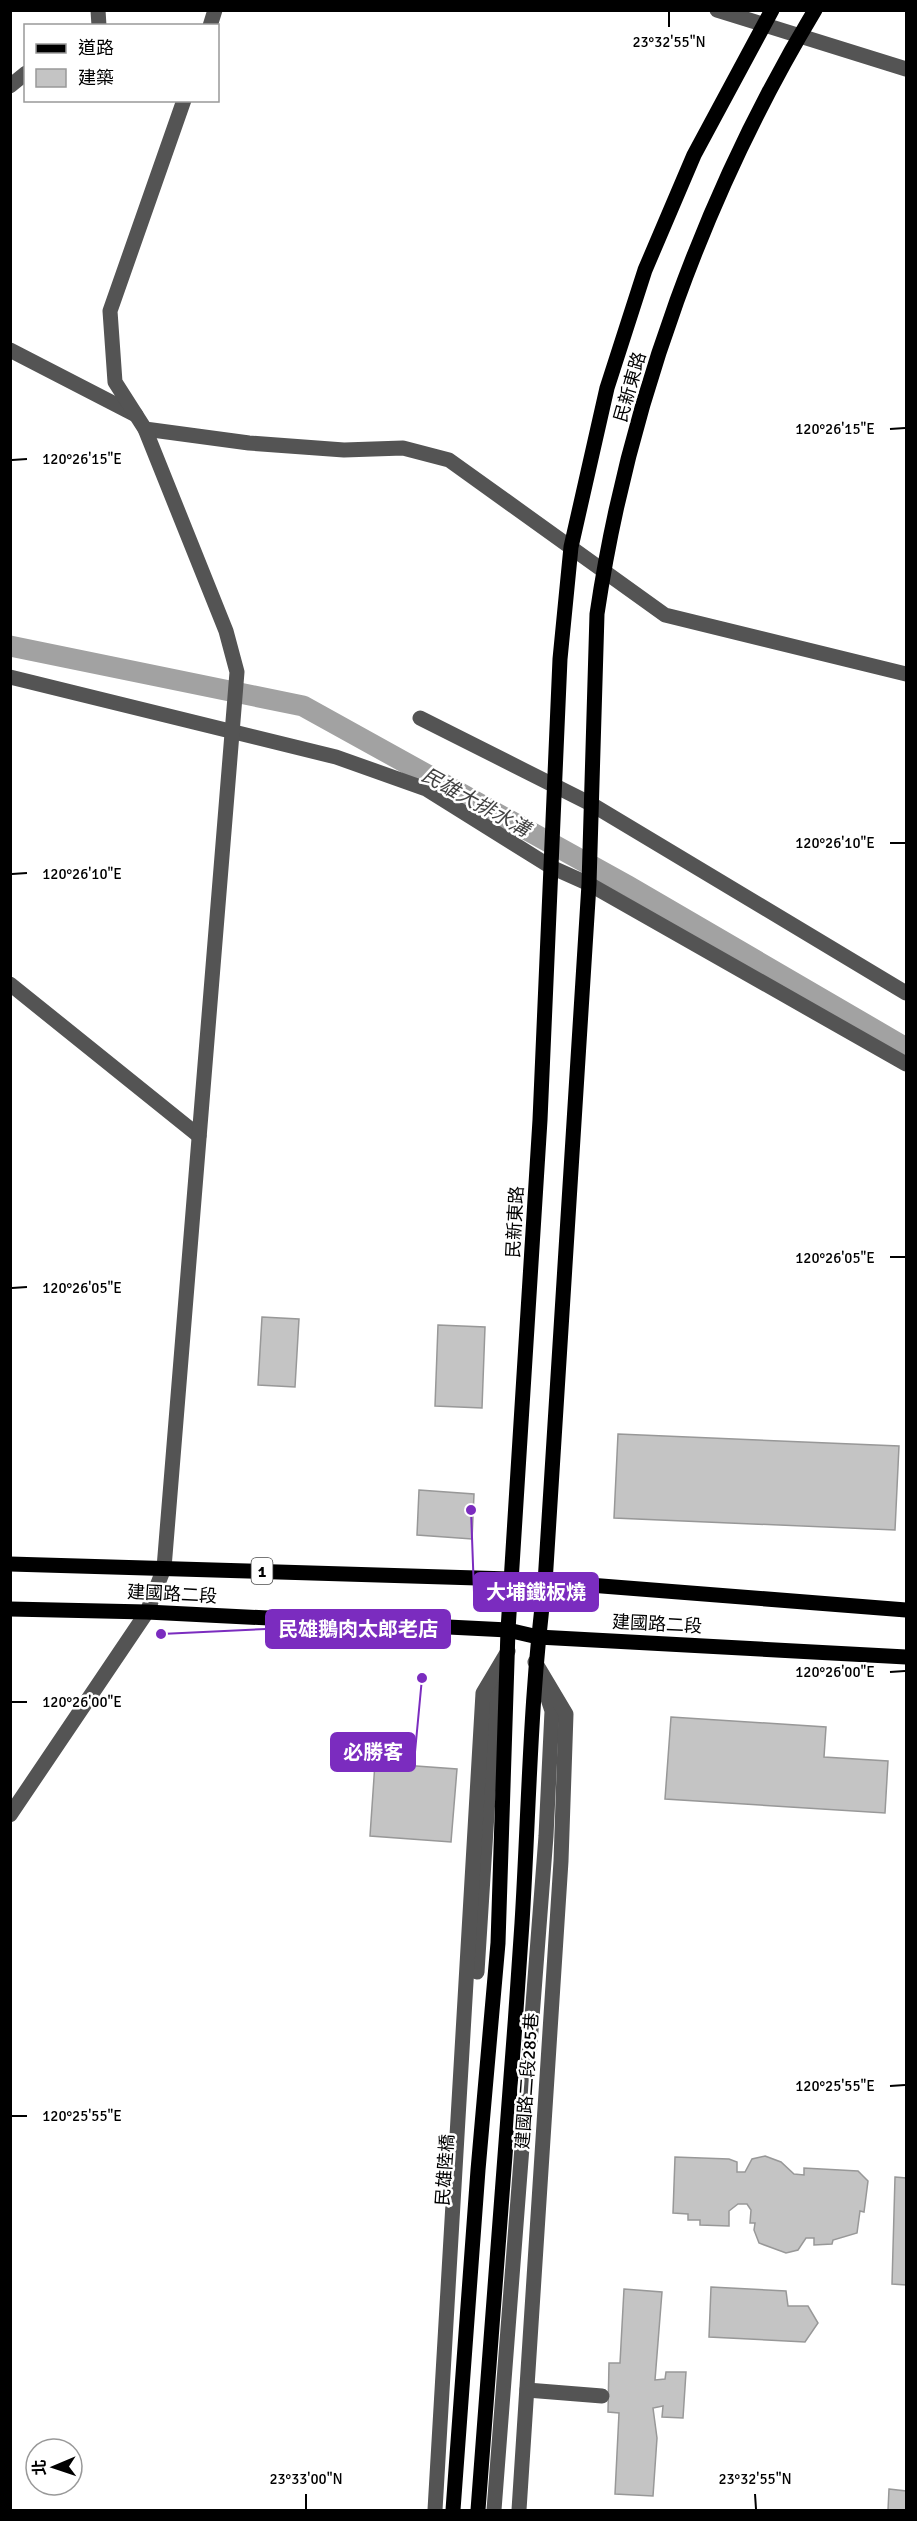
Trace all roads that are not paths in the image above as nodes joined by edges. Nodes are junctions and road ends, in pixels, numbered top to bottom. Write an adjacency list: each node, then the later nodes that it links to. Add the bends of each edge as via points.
1 (717, 10): 4 (street)
2 (772, 10): 4 (main road, 民新東路)
3 (815, 10): 5 (main road, 民新東路)
4 (764, 26): 5 (street); 12 (main road, 民新東路, via 694,155 645,270 607,388)
5 (800, 36): 6 (street); 13 (main road, 民新東路, via 733,161 667,328)
6 (906, 69)
7 (24, 75): 8 (street)
8 (10, 86)
9 (183, 102): 11 (street, via 110,311 115,382)
10 (10, 350): 11 (street)
11 (141, 422): 12 (street, via 249,443 344,450 403,448 449,460); 17 (street, via 226,631 237,672)
12 (572, 547): 13 (street); 18 (main road, 民新東路, via 560,659)
13 (603, 573): 14 (street, via 665,615); 19 (main road, 民新東路, via 597,614)
14 (906, 674)
15 (10, 676): 17 (street)
16 (420, 718): 18 (street)
17 (232, 732): 20 (street, via 336,757 426,789); 25 (street)
18 (554, 784): 19 (street); 20 (main road, 民新東路)
19 (591, 804): 21 (main road, 民新東路); 23 (street)
20 (551, 867): 21 (street); 28 (main road, 民新東路)
21 (589, 884): 24 (street); 29 (main road)
22 (10, 984): 25 (street)
23 (906, 993)
24 (906, 1064)
25 (199, 1136): 27 (street)
26 (10, 1564): 27 (main road, 建國路二段 / 1)
27 (164, 1568): 28 (main road, 建國路二段 / 1); 32 (street)
28 (513, 1579): 29 (main road, 建國路二段 / 1); 33 (main road, 民新東路)
29 (544, 1583): 31 (main road, 建國路二段 / 1); 34 (main road)
30 (10, 1609): 32 (main road, 建國路二段)
31 (906, 1610)
32 (147, 1612): 33 (main road, 建國路二段); 38 (street)
33 (508, 1630): 34 (main road, 建國路二段); 35 (main road, 民新東路)
34 (538, 1636): 36 (main road, 建國路二段); 37 (main road)
35 (508, 1651): 39 (main road, 民新東路); 42 (street, via 483,1693)
36 (906, 1657)
37 (535, 1662): 40 (street, 建國路二段285巷, via 566,1714 561,1861); 45 (main road, via 528,1834); 46 (street, via 552,1711 546,1836)
38 (12, 1814)
39 (494, 1833): 43 (street, 民雄陸橋); 44 (main road, 民雄陸橋, via 498,1943)
40 (527, 2390): 41 (street); 47 (street, 建國路二段285巷)
41 (602, 2396)
42 (435, 2511)
43 (444, 2511)
44 (453, 2511)
45 (478, 2511)
46 (494, 2511)
47 (519, 2511)

